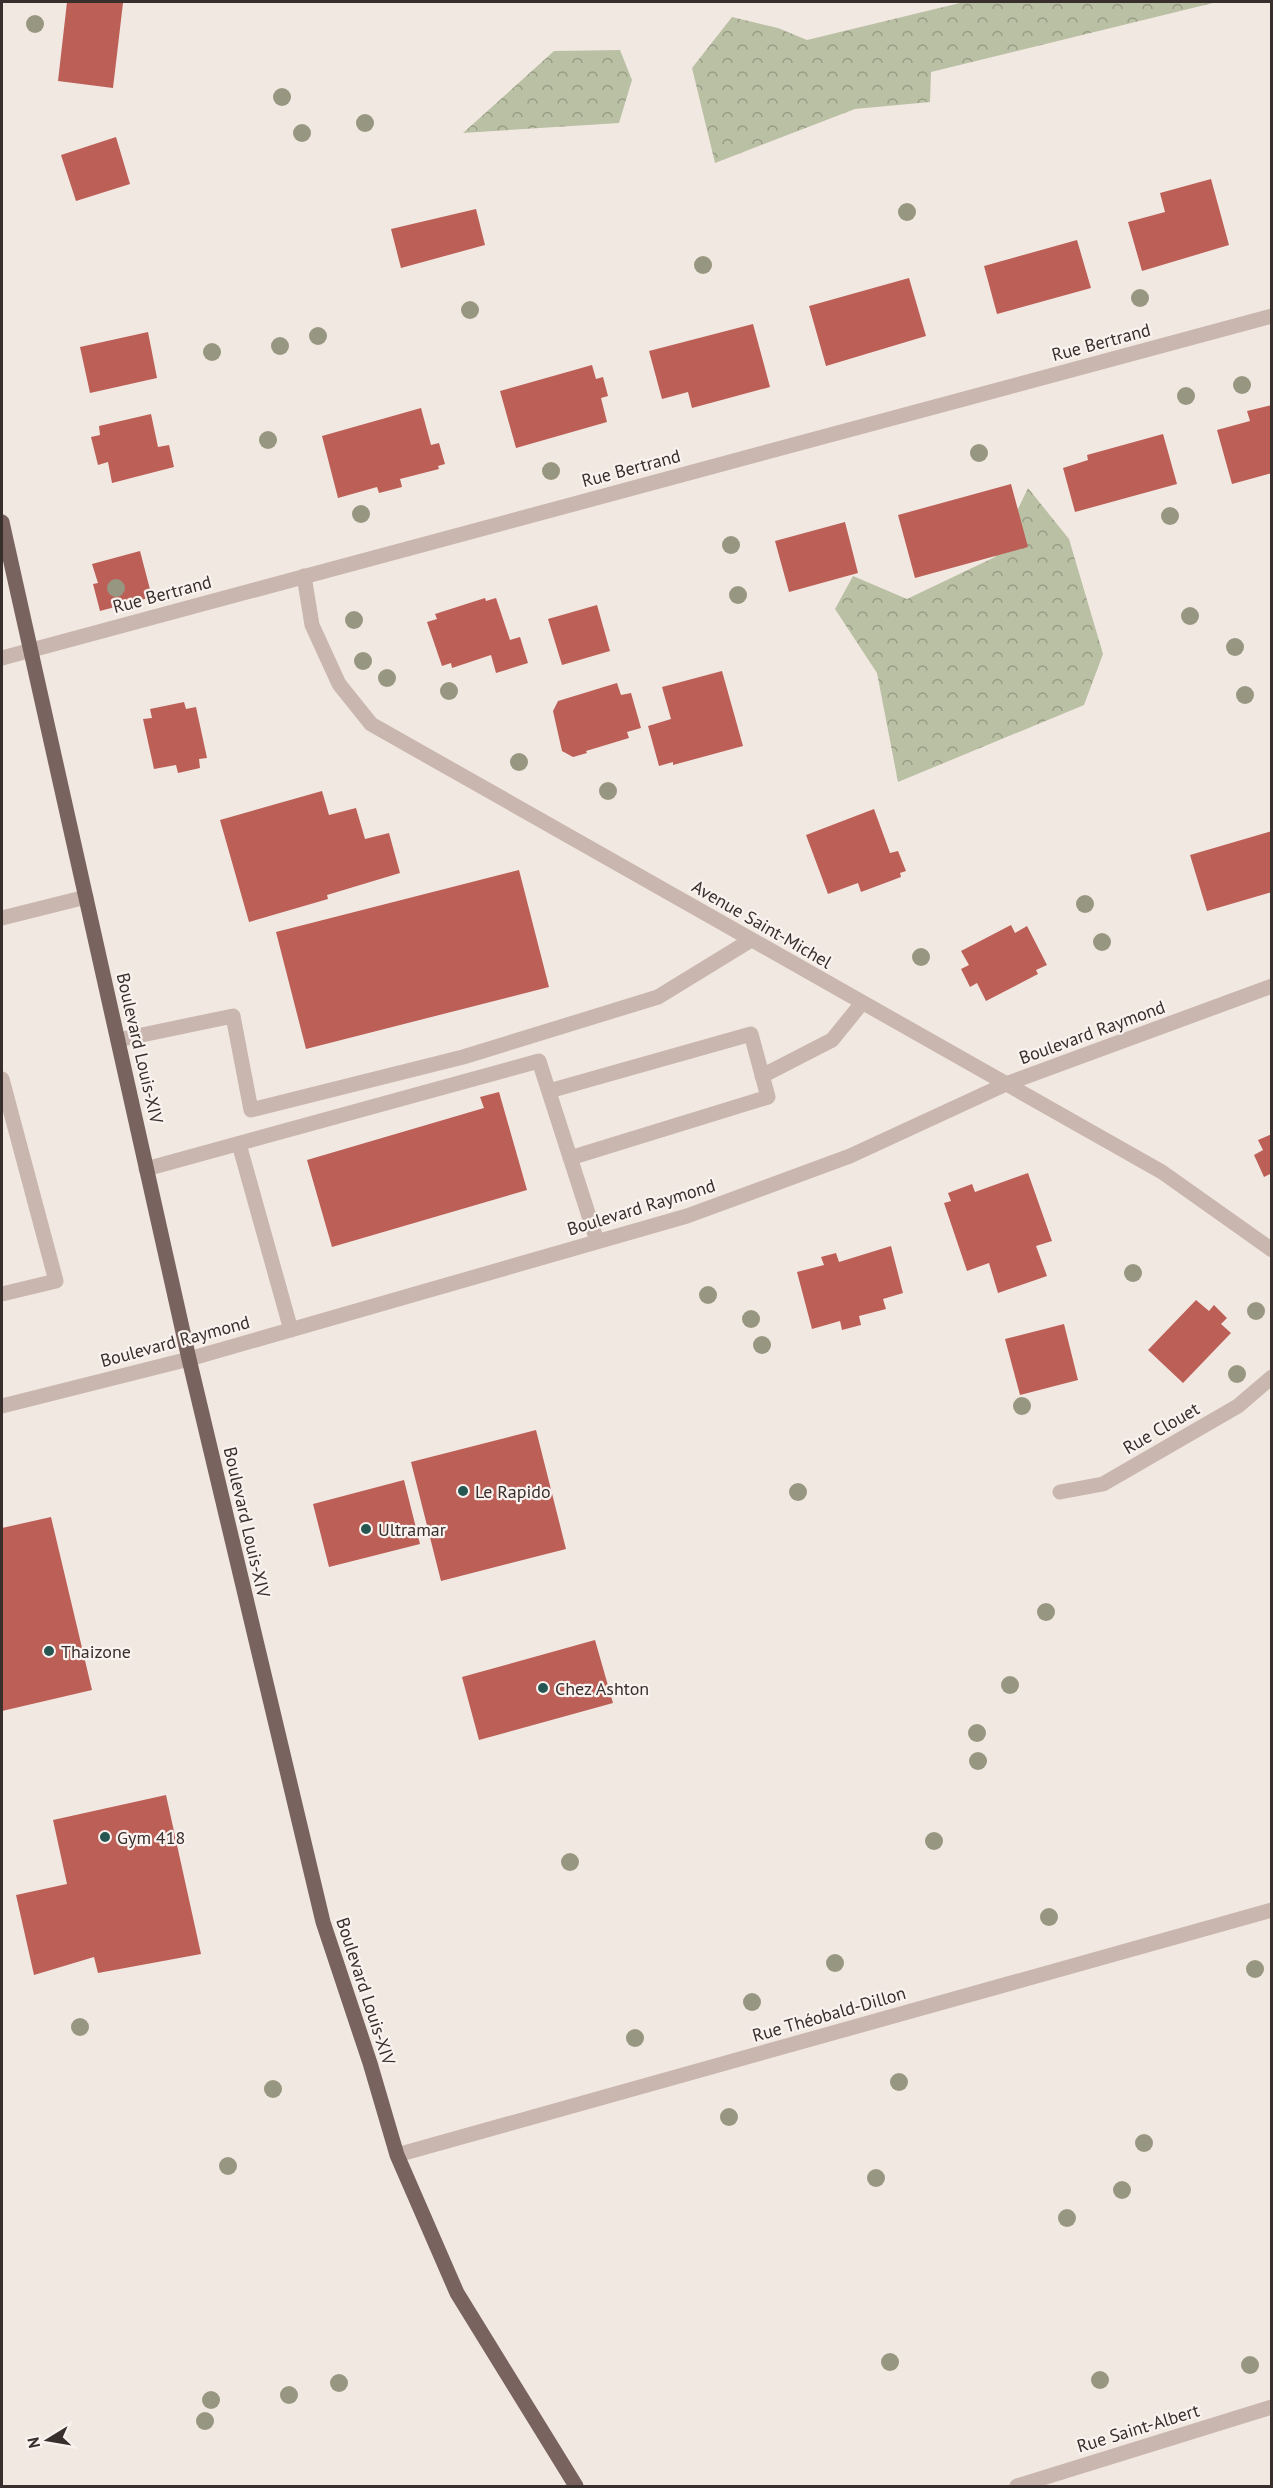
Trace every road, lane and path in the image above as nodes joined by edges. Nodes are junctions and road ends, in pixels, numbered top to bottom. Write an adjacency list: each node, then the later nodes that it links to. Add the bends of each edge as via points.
1 (1272, 316): 3 (street, Rue Bertrand)
2 (2, 522): 4 (main road, Boulevard Louis-XIV)
3 (304, 576): 4 (street, Rue Bertrand); 8 (street, Avenue Saint-Michel, via 312,625 334,674 371,724)
4 (30, 650): 5 (street, Rue Bertrand); 6 (main road, Boulevard Louis-XIV)
5 (2, 658)
6 (86, 897): 7 (street); 11 (main road, Boulevard Louis-XIV)
7 (2, 918)
8 (751, 940): 10 (street, Avenue Saint-Michel); 11 (street, via 658,997 463,1057 251,1110 233,1017)
9 (1272, 986): 14 (street, Boulevard Raymond)
10 (862, 1003): 12 (street, via 832,1040); 14 (street, Avenue Saint-Michel)
11 (118, 1040): 18 (main road, Boulevard Louis-XIV)
12 (762, 1076): 15 (street, via 751,1034); 17 (street, via 768,1097)
13 (2, 1079): 21 (street, via 56,1281)
14 (1006, 1084): 19 (street, Boulevard Raymond, via 850,1156 687,1216); 20 (street, Avenue Saint-Michel, via 1162,1172)
15 (549, 1091): 16 (street, via 539,1061); 17 (street)
16 (239, 1143): 18 (street); 22 (street)
17 (570, 1158): 19 (street)
18 (146, 1169): 23 (main road, Boulevard Louis-XIV)
19 (597, 1241): 22 (street, Boulevard Raymond)
20 (1272, 1250)
21 (2, 1294)
22 (291, 1330): 23 (street, Boulevard Raymond)
23 (189, 1359): 25 (street, Boulevard Raymond); 28 (main road, Boulevard Louis-XIV, via 323,1922)
24 (1272, 1377): 26 (street, Rue Clouet, via 1238,1406 1103,1484)
25 (2, 1406)
26 (1060, 1492)
27 (1272, 1910): 28 (street, Rue Théobald-Dillon)
28 (397, 2156): 30 (main road, Boulevard Louis-XIV, via 457,2293)
29 (1272, 2407): 31 (street, Rue Saint-Albert)
30 (576, 2487)
31 (1017, 2487)

